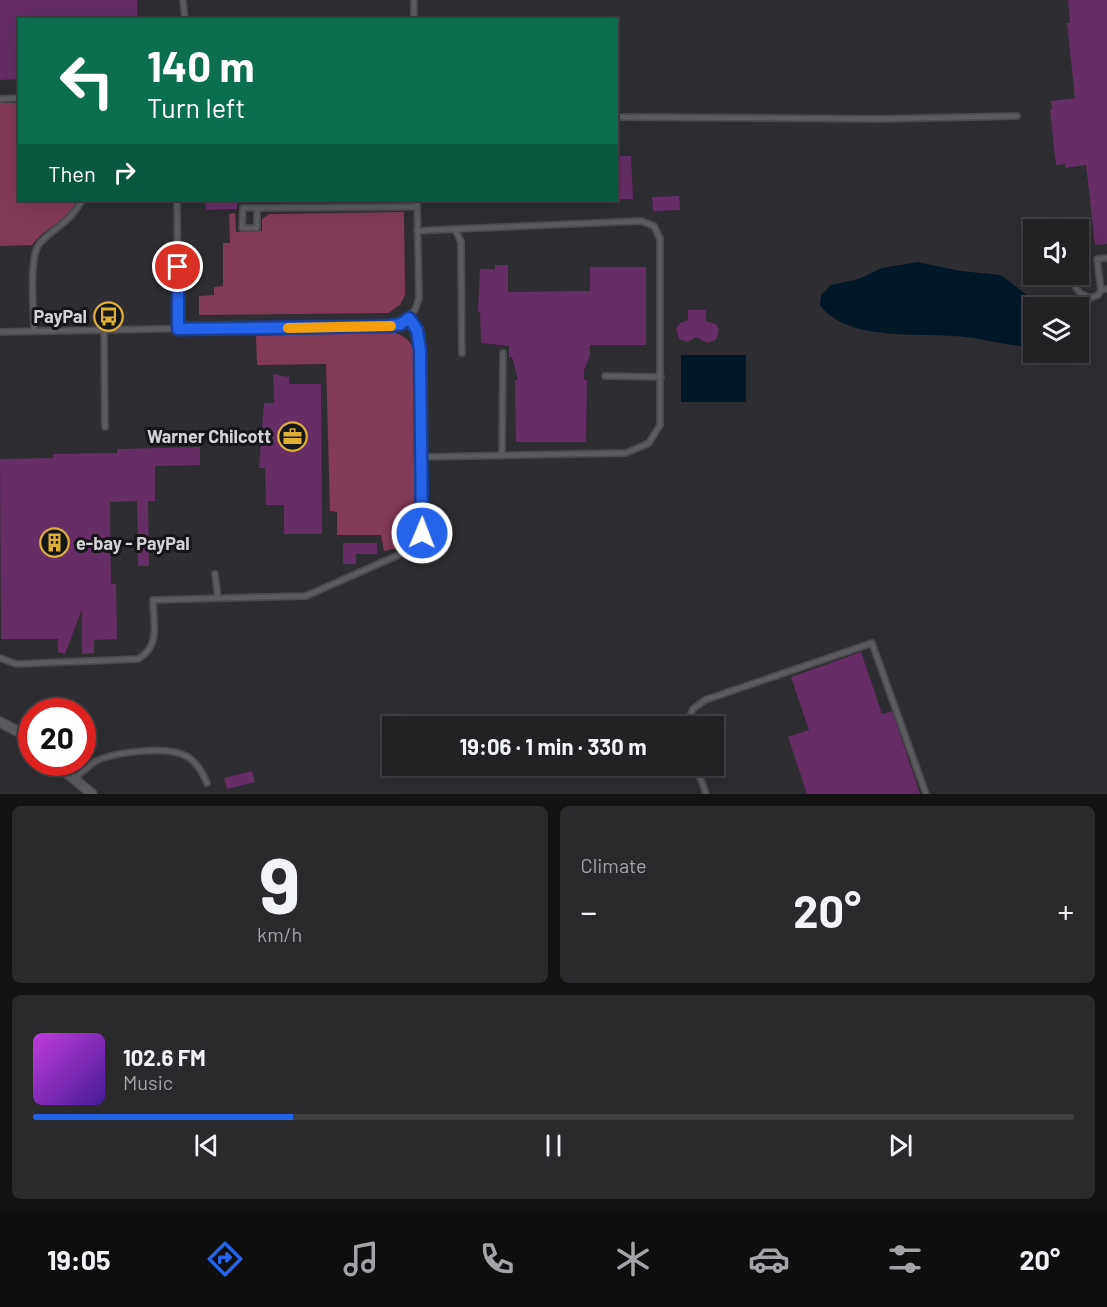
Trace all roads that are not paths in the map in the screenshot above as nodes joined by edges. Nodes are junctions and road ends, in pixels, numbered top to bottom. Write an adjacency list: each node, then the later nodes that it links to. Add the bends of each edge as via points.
1 (183, 0): 3 (lane)
2 (414, 0): 4 (lane)
3 (185, 18)
4 (414, 18)
5 (18, 98): 6 (lane)
6 (0, 99)
7 (1017, 116): 8 (lane, via 881,120)
8 (618, 117)
9 (81, 201): 23 (lane, via 68,222 42,242 33,257)
10 (177, 201): 21 (lane)
11 (417, 201): 12 (lane)
12 (417, 207): 13 (lane); 15 (lane)
13 (257, 208): 13 (lane, via 243,208 242,228 257,228)
14 (455, 229): 15 (lane); 25 (lane, via 461,242); 28 (lane, via 641,221 654,226 660,239)
15 (417, 231): 20 (lane, via 418,298 416,310)
16 (1107, 258): 19 (lane, via 1097,259)
17 (1074, 285): 19 (lane, via 1084,297 1098,295)
18 (1107, 289): 19 (lane)
19 (1101, 290)
20 (409, 318): 21 (lane, via 390,326); 31 (lane, via 417,330 420,350)
21 (178, 329): 22 (lane)
22 (104, 330): 23 (lane); 29 (lane)
23 (34, 331): 24 (lane)
24 (0, 332)
25 (462, 353)
26 (503, 353): 30 (lane)
27 (605, 376): 28 (lane)
28 (662, 376): 30 (lane, via 660,425 644,447 626,453)
29 (105, 427)
30 (502, 456): 31 (lane)
31 (422, 457): 33 (lane, via 422,533 412,549 306,596)
32 (215, 574): 33 (lane)
33 (218, 598): 34 (lane, via 153,600 153,646 138,659 16,664)
34 (0, 658)
35 (690, 716): 44 (lane, via 705,700 872,643)
36 (0, 723): 37 (street)
37 (18, 732)
38 (72, 776): 40 (street)
39 (700, 776): 43 (lane)
40 (74, 778): 41 (lane, via 96,762 119,753 169,751 186,756 200,768); 42 (street)
41 (207, 783)
42 (92, 794)
43 (706, 794)
44 (926, 794)

